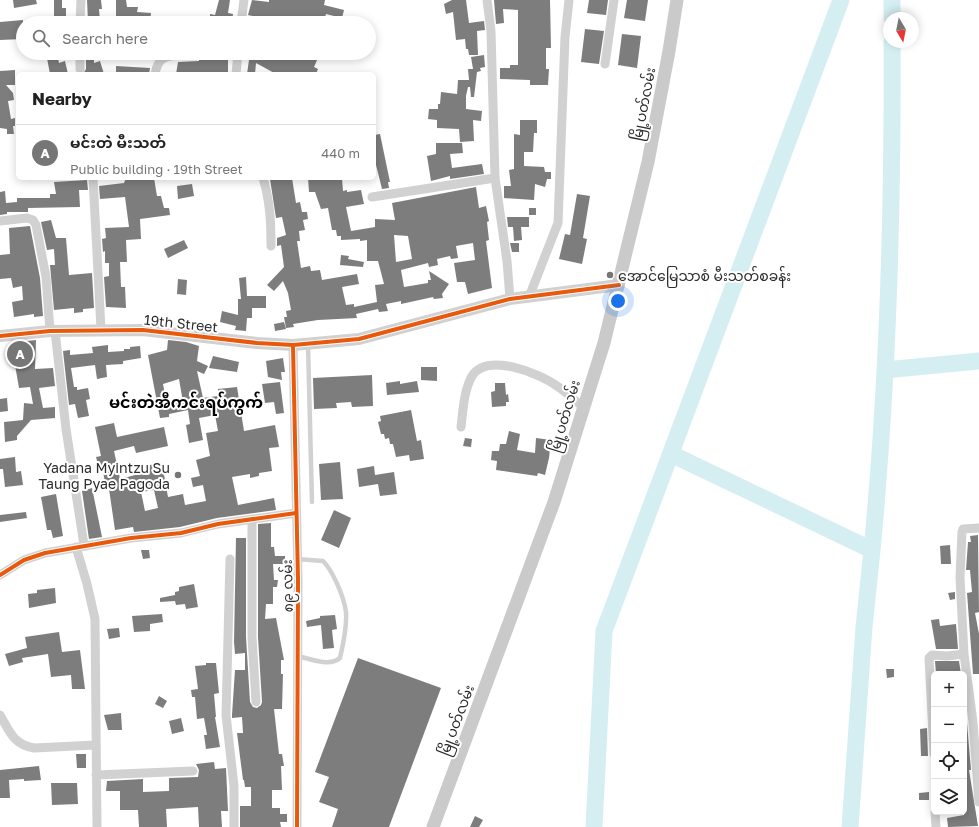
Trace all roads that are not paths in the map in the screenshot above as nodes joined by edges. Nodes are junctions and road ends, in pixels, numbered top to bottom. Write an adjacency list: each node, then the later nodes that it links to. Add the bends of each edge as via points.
1 (81, 0): 7 (street)
2 (244, 0): 8 (street)
3 (486, 0): 16 (street, via 491,31)
4 (569, 0): 23 (street, via 565,37 558,223)
5 (614, 0): 12 (street)
6 (676, 0): 22 (main road, မြို့ပတ်လမ်း, via 648,162)
7 (80, 16)
8 (242, 16)
9 (80, 60): 13 (street)
10 (161, 60): 14 (street)
11 (237, 60): 15 (street)
12 (605, 64)
13 (80, 69)
14 (155, 72)
15 (236, 72)
16 (495, 178): 19 (street); 24 (street)
17 (93, 180): 25 (street)
18 (264, 180): 21 (street, via 269,198)
19 (372, 197)
20 (0, 221): 26 (street, via 27,218 33,220 36,225)
21 (271, 246)
22 (619, 284): 23 (street, 19th Street); 30 (main road, မြို့ပတ်လမ်း, via 604,343)
23 (529, 297): 24 (street, 19th Street)
24 (510, 300): 28 (street, 19th Street, via 359,339)
25 (101, 329): 26 (street, 19th Street); 29 (street, 19th Street, via 143,330)
26 (53, 331): 27 (street, 19th Street); 36 (street)
27 (0, 336)
28 (308, 344): 29 (street, 19th Street); 32 (lane)
29 (294, 345): 33 (street, ၈၉ လမ်း)
30 (583, 408): 31 (street, via 556,385 525,370 493,364 480,368 472,376 465,396); 53 (main road, မြို့ပတ်လမ်း, via 554,502)
31 (461, 427)
32 (312, 502)
33 (296, 513): 34 (street); 38 (street, ၈၉ လမ်း)
34 (252, 520): 36 (street, via 218,524 181,533); 42 (street, via 252,637)
35 (979, 528): 40 (street, via 964,529 962,532 960,577)
36 (80, 546): 39 (street, via 24,560); 45 (street, via 95,619)
37 (230, 559): 51 (street, via 226,715 234,786)
38 (297, 559): 41 (street, ၈၉ လမ်း); 41 (lane, via 323,561 328,566 346,613 340,658 330,662)
39 (0, 575)
40 (964, 654): 44 (street, via 932,655 929,658); 48 (street, via 973,722)
41 (298, 656): 52 (street, ၈၉ လမ်း)
42 (256, 702)
43 (0, 715): 45 (street, via 15,741 24,746 34,748)
44 (933, 743)
45 (95, 745): 47 (street)
46 (193, 771): 47 (street)
47 (96, 775): 50 (street)
48 (979, 802)
49 (935, 815): 54 (street)
50 (97, 827)
51 (234, 827)
52 (297, 827)
53 (433, 827)
54 (936, 827)

